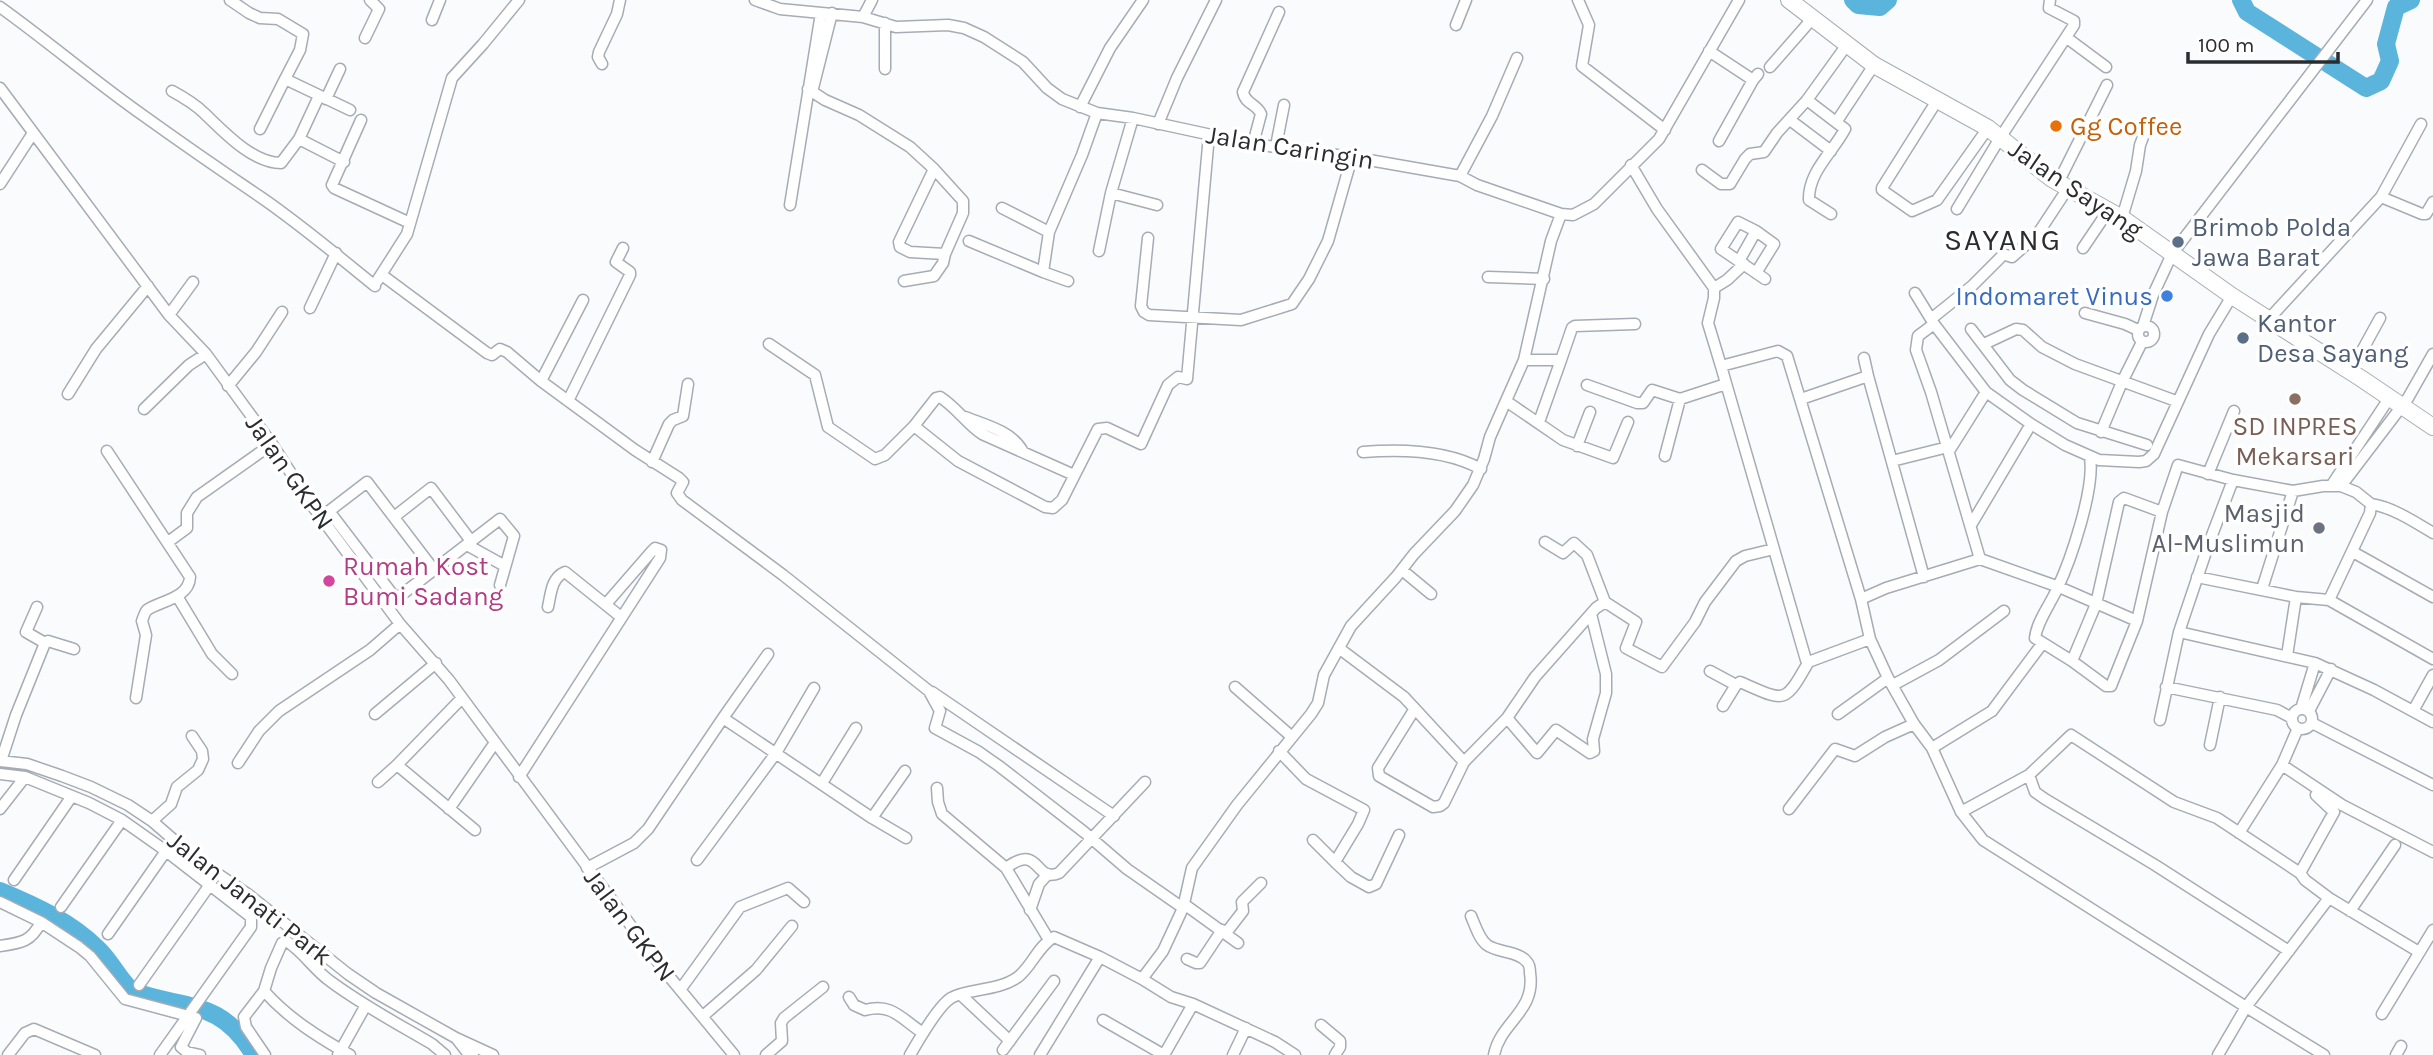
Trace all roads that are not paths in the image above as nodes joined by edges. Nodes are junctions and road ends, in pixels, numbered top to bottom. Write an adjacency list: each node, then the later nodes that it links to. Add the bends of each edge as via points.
1 (230, 0): 37 (street, via 249,13 278,19 303,34)
2 (370, 0): 25 (street, via 379,9)
3 (440, 0): 22 (street)
4 (519, 0): 84 (street, via 452,78)
5 (620, 0): 31 (street, via 599,52)
6 (755, 0): 19 (street, Jalan Caringin, via 780,9)
7 (872, 0): 20 (street)
8 (1143, 0): 46 (street, via 1110,48)
9 (1216, 0): 53 (street)
10 (1466, 0): 24 (street)
11 (1578, 0): 56 (street, via 1589,25 1582,66)
12 (1739, 0): 28 (street)
13 (1790, 0): 21 (main road, Jalan Sayang)
14 (2050, 0): 26 (street, via 2049,8 2074,21)
15 (2367, 0): 29 (street)
16 (2375, 0): 29 (street)
17 (0, 7): 92 (street)
18 (1279, 12): 63 (street, via 1243,92 1261,114)
19 (826, 13): 20 (street, Jalan Caringin); 41 (street)
20 (863, 17): 23 (street, Jalan Caringin)
21 (1812, 19): 27 (main road, Jalan Sayang); 33 (street)
22 (432, 20)
23 (885, 23): 36 (street); 46 (street, Jalan Caringin, via 964,28 1023,62 1047,88)
24 (1456, 25)
25 (365, 37)
26 (2067, 38): 34 (street); 59 (street)
27 (1846, 46): 32 (main road, Jalan Sayang); 44 (street)
28 (1709, 51): 56 (street); 62 (street, via 1756,77)
29 (2328, 57): 94 (street)
30 (1517, 58): 71 (street)
31 (601, 64)
32 (1874, 65): 43 (main road, Jalan Sayang); 52 (street)
33 (1770, 67)
34 (2106, 67)
35 (341, 69): 42 (street)
36 (885, 69)
37 (285, 79): 42 (street); 55 (street)
38 (2107, 85): 73 (street)
39 (0, 89): 58 (street, Jalan GKPN)
40 (172, 91): 61 (street, via 204,112 230,139 273,163 281,163)
41 (810, 92): 69 (street, via 859,115 910,147); 77 (street)
42 (322, 97): 47 (street); 61 (street)
43 (1938, 99): 59 (main road, Jalan Sayang); 59 (street, via 1882,188 1912,211 1937,200)
44 (1807, 100): 51 (street); 52 (street)
45 (1284, 105): 64 (street)
46 (1080, 107): 48 (street, Jalan Caringin)
47 (350, 110)
48 (1097, 113): 49 (street, Jalan Caringin); 86 (street)
49 (1133, 118): 53 (street, Jalan Caringin); 74 (street)
50 (361, 120): 67 (street)
51 (1790, 120): 65 (street); 70 (street, via 1764,152 1745,159 1730,184 1721,184)
52 (1837, 121): 65 (street, via 1845,129)
53 (1158, 124): 60 (street, Jalan Caringin)
54 (2421, 124): 75 (street)
55 (260, 130)
56 (1665, 130): 68 (street)
57 (2146, 130): 83 (street, via 2136,171)
58 (33, 133): 72 (street); 103 (street, Jalan GKPN)
59 (1994, 133): 73 (main road, Jalan Sayang); 80 (street)
60 (1209, 135): 63 (street, Jalan Caringin); 112 (street)
61 (299, 139): 67 (street)
62 (1719, 141)
63 (1253, 144): 64 (street, Jalan Caringin)
64 (1276, 146): 66 (street, Jalan Caringin)
65 (1831, 151): 82 (street, via 1809,193 1809,200)
66 (1352, 157): 71 (street, Jalan Caringin); 112 (street, via 1328,241 1292,304 1241,320)
67 (344, 162): 84 (street, via 334,188)
68 (1631, 165): 81 (street, via 1586,210); 104 (street)
69 (934, 169): 93 (street, via 963,201 963,213); 93 (street, via 899,242 910,252)
70 (1702, 170)
71 (1460, 176): 81 (street, Jalan Caringin)
72 (0, 184)
73 (2063, 186): 83 (main road, Jalan Sayang); 115 (street, via 2037,235 2012,257 2002,256)
74 (1111, 193): 78 (street); 91 (street)
75 (2381, 197): 76 (street, via 2426,214); 114 (street)
76 (2433, 202)
77 (790, 205)
78 (1157, 205)
79 (1002, 208): 86 (street)
80 (1957, 209)
81 (1561, 214): 99 (street)
82 (1831, 214)
83 (2115, 215): 90 (street); 94 (main road, Jalan Sayang)
84 (410, 223): 97 (street)
85 (1756, 231): 95 (street); 95 (street, via 1738,222 1721,248); 95 (street, via 1779,246 1761,276)
86 (1049, 232): 96 (street)
87 (1148, 238): 112 (street, via 1144,312)
88 (969, 241): 96 (street)
89 (624, 248): 137 (street, via 616,262 630,275)
90 (2083, 248)
91 (1099, 251)
92 (336, 253): 97 (street, via 377,289); 108 (street)
93 (945, 254): 100 (street, via 934,276)
94 (2173, 258): 106 (main road, Jalan Sayang); 118 (street, via 2153,295)
95 (1741, 262): 104 (street)
96 (1043, 272): 101 (street)
97 (382, 275): 129 (street, via 487,353 502,350)
98 (1488, 277): 99 (street)
99 (1544, 279): 124 (street)
100 (904, 281)
101 (1068, 281)
102 (193, 282): 111 (street)
103 (148, 286): 111 (street, Jalan GKPN); 136 (street, via 96,349)
104 (1714, 288): 126 (street, via 1708,323)
105 (1915, 293): 115 (street)
106 (2232, 296): 114 (main road, Jalan Sayang); 141 (street)
107 (583, 300): 129 (street)
108 (310, 308)
109 (282, 312): 134 (street)
110 (2085, 313): 118 (street)
111 (169, 314): 121 (street, Jalan GKPN)
112 (1192, 318): 164 (street, via 1187,379 1178,377 1168,385 1141,444 1107,428 1098,429)
113 (2380, 318): 127 (street)
114 (2268, 320): 127 (main road, Jalan Sayang)
115 (1933, 321): 135 (street); 155 (street, via 1918,336 1916,350)
116 (1635, 324): 125 (street, via 1575,326)
117 (1971, 328): 120 (street)
118 (2141, 333): 130 (street)
119 (769, 344): 149 (street, via 815,375 828,428 875,459 886,455)
120 (1984, 345): 130 (street, via 2023,330 2053,353); 151 (street, via 2017,385 2077,424)
121 (206, 354): 134 (street, Jalan GKPN); 143 (street)
122 (2433, 354): 142 (street)
123 (1864, 358): 128 (street)
124 (1524, 360): 125 (street); 140 (street)
125 (1561, 360): 146 (street)
126 (1721, 366): 132 (street); 139 (street, via 1782,352)
127 (2351, 372): 142 (main road, Jalan Sayang)
128 (1868, 376): 139 (street); 160 (street)
129 (543, 379): 137 (street)
130 (2122, 382): 141 (street); 151 (street)
131 (688, 384): 161 (street, via 683,416 669,424)
132 (1726, 384): 138 (street); 177 (street)
133 (1587, 385): 138 (street, via 1637,403 1643,403 1652,390)
134 (228, 386): 152 (street, Jalan GKPN)
135 (1986, 392): 148 (street); 155 (street)
136 (68, 394)
137 (570, 399): 161 (street)
138 (1680, 399): 158 (street)
139 (1801, 399): 192 (street)
140 (1506, 401): 146 (street); 162 (street)
141 (2176, 401): 159 (street, via 2154,454 2146,461)
142 (2395, 401): 150 (main road, Jalan Sayang); 166 (street)
143 (144, 409)
144 (2234, 411): 163 (street)
145 (1590, 412): 154 (street)
146 (1539, 422): 154 (street)
147 (1628, 422): 154 (street, via 1616,457)
148 (2031, 424): 159 (street); 172 (street)
149 (914, 426): 164 (street, via 936,398 942,398 982,434); 164 (street, via 958,461 1045,507 1059,504)
150 (2433, 427)
151 (2101, 432): 153 (street)
152 (272, 444): 170 (street, Jalan GKPN, via 285,467); 174 (street, via 197,496 187,513 187,528)
153 (2147, 445)
154 (1577, 446)
155 (1948, 449): 160 (street); 172 (street)
156 (107, 452): 174 (street)
157 (1363, 452): 162 (street, via 1401,451 1452,458)
158 (1665, 456)
159 (2090, 458): 186 (street, via 2091,481)
160 (1892, 461): 184 (street)
161 (652, 462): 226 (street, via 682,481 677,492 682,500)
162 (1480, 468): 182 (street, via 1455,511)
163 (2208, 474): 165 (street); 169 (street, via 2178,465)
164 (1074, 475)
165 (2233, 480): 167 (street); 183 (street)
166 (2336, 486): 167 (street); 168 (street, via 2356,492)
167 (2293, 491): 187 (street)
168 (2371, 504): 173 (street); 178 (street)
169 (2162, 512): 196 (street, via 2124,498 2119,502); 202 (street)
170 (325, 514): 171 (street, via 367,482); 181 (street, via 396,599); 203 (street, Jalan GKPN)
171 (394, 517): 176 (street, via 431,488); 181 (street)
172 (1971, 525): 179 (street)
173 (2433, 533)
174 (168, 542): 189 (street, via 190,577 189,585)
175 (1545, 542): 194 (street, via 1563,553 1576,543 1587,555)
176 (469, 543): 180 (street); 180 (street, via 500,519 514,537); 181 (street)
177 (1774, 549): 194 (street, via 1736,561 1662,667 1626,648 1636,622); 213 (street, via 1804,656)
178 (2353, 552): 191 (street); 193 (street)
179 (1980, 559): 184 (street); 186 (street)
180 (505, 566): 185 (street)
181 (434, 570)
182 (1402, 570): 188 (street); 209 (street, via 1351,626)
183 (2197, 577): 187 (street); 204 (street)
184 (1924, 578): 192 (street)
185 (500, 585)
186 (2059, 587): 196 (street); 207 (street, via 2036,632 2035,638)
187 (2262, 589): 190 (street)
188 (1431, 594)
189 (177, 596): 219 (street, via 212,654); 228 (street, via 148,610 142,621 146,635)
190 (2296, 597): 193 (street); 211 (street)
191 (2433, 597)
192 (1861, 599): 205 (street)
193 (2329, 600): 212 (street)
194 (1605, 602): 200 (street)
195 (606, 604): 198 (street, via 565,572 554,582); 201 (street); 201 (street, via 655,548 661,550)
196 (2096, 604): 202 (street); 214 (street)
197 (37, 607): 206 (street, via 26,632)
198 (548, 607)
199 (2004, 611): 221 (street, via 1939,660)
200 (1591, 614): 237 (street, via 1535,677); 237 (street, via 1606,674 1594,751 1590,753 1556,730 1537,753)
201 (621, 617): 257 (street)
202 (2137, 621): 214 (street, via 2109,687)
203 (400, 624): 215 (street, Jalan GKPN); 251 (street, via 370,650 279,711)
204 (2179, 632): 211 (street); 224 (street)
205 (1870, 639): 213 (street); 221 (street)
206 (45, 643): 208 (street); 249 (street)
207 (2042, 644): 214 (street); 246 (street, via 1992,711)
208 (74, 649)
209 (1340, 649): 231 (street); 243 (street, via 1324,675 1318,703)
210 (768, 654): 236 (street)
211 (2287, 656): 216 (street)
212 (2433, 659)
213 (1809, 660): 222 (street, via 1787,694 1778,697 1740,682)
214 (2073, 661)
215 (436, 663): 229 (street, Jalan GKPN); 233 (street)
216 (2315, 663): 217 (street); 235 (street)
217 (2331, 669): 232 (street); 235 (street)
218 (1710, 671): 222 (street)
219 (232, 674)
220 (2433, 675): 232 (street)
221 (1891, 681): 234 (street); 240 (street)
222 (1736, 685): 230 (street)
223 (1235, 687): 243 (street)
224 (2166, 687): 227 (street); 238 (street)
225 (814, 688): 248 (street)
226 (929, 691): 269 (street); 277 (street, via 940,711 935,728 979,752)
227 (2220, 697): 235 (street); 245 (street)
228 (136, 698)
229 (462, 698): 244 (street, Jalan GKPN); 252 (street)
230 (1723, 706)
231 (1414, 710): 250 (street); 250 (street, via 1378,768 1379,776 1437,807 1444,803)
232 (2413, 711): 239 (street)
233 (375, 714)
234 (1838, 714)
235 (2300, 717): 253 (street); 262 (street, via 2306,729 2312,723)
236 (723, 718): 248 (street); 284 (street, via 648,829 634,843)
237 (1507, 718): 250 (street)
238 (2160, 720)
239 (2433, 722)
240 (1914, 724): 246 (street); 265 (street, via 1855,756 1835,749)
241 (856, 728): 261 (street)
242 (192, 736): 272 (street, via 202,751 198,771 177,787 171,804)
243 (1293, 737): 247 (street)
244 (494, 744): 257 (street, Jalan GKPN); 267 (street)
245 (2210, 746)
246 (1932, 748): 268 (street)
247 (1279, 751): 283 (street, via 1306,779 1364,810); 294 (street, via 1192,868)
248 (776, 753): 261 (street); 282 (street)
249 (1, 761): 272 (street, Jalan Janati Park, via 27,764 91,787)
250 (1465, 762)
251 (238, 763)
252 (397, 765): 259 (street); 267 (street)
253 (2280, 768): 274 (street); 281 (street); 286 (street, via 2334,812)
254 (905, 771): 270 (street)
255 (0, 774): 258 (street)
256 (2029, 775): 268 (street); 274 (street, via 2071,735 2174,802 2217,818); 307 (street, via 2035,792 2045,799)
257 (519, 776): 284 (street, Jalan GKPN)
258 (24, 777): 264 (street); 266 (street)
259 (378, 782)
260 (1146, 782): 269 (street)
261 (822, 783): 270 (street)
262 (2433, 785)
263 (937, 788): 285 (street, via 942,814)
264 (72, 796): 271 (street); 288 (street)
265 (1789, 808)
266 (0, 809)
267 (449, 810): 273 (street)
268 (1961, 812): 321 (street, via 1983,840)
269 (1114, 816): 277 (street)
270 (872, 818): 276 (street)
271 (122, 820): 280 (street); 295 (street)
272 (152, 821): 330 (street, Jalan Janati Park, via 348,974 456,1038)
273 (475, 830)
274 (2239, 833): 286 (street)
275 (1399, 835): 283 (street, via 1372,887)
276 (906, 838)
277 (1092, 840): 287 (street, via 1059,873); 294 (street)
278 (1313, 840): 283 (street)
279 (2395, 845): 297 (street)
280 (166, 851): 290 (street); 303 (street)
281 (2433, 852)
282 (697, 860)
283 (1335, 862)
284 (587, 868): 316 (street, Jalan GKPN)
285 (1006, 868): 287 (street, via 1024,858); 296 (street)
286 (2300, 873): 291 (street)
287 (1048, 874): 296 (street, via 1039,884)
288 (14, 880)
289 (1261, 883): 302 (street, via 1242,901 1243,911)
290 (209, 886): 313 (street); 322 (street, via 251,917 251,927)
291 (2329, 898): 297 (street); 307 (street)
292 (0, 902): 299 (street)
293 (804, 902): 316 (street, via 788,888 740,906)
294 (1183, 906): 302 (street); 311 (street, via 1163,951)
295 (61, 907)
296 (1030, 911): 304 (street)
297 (2350, 911): 308 (street)
298 (1471, 916): 347 (street, via 1488,946 1529,965 1532,988)
299 (41, 922): 306 (street, via 34,935); 322 (street, via 90,956 124,999)
300 (792, 926): 324 (street, via 757,970)
301 (2433, 930): 308 (street)
302 (1224, 931): 305 (street); 310 (street, via 1200,963)
303 (108, 934)
304 (1049, 940): 309 (street, via 1054,937); 317 (street, via 1018,976)
305 (1238, 943)
306 (0, 946)
307 (2289, 951): 321 (street)
308 (2419, 952): 323 (street)
309 (1100, 957): 311 (street); 342 (street)
310 (1187, 958)
311 (1142, 979): 319 (street)
312 (1054, 981): 317 (street, via 1007,1046)
313 (139, 985)
314 (823, 987): 340 (street, via 784,1018 782,1041)
315 (264, 990): 320 (street, via 286,941 319,974); 331 (street, via 288,1015); 336 (street, via 244,1017)
316 (680, 990): 324 (street, Jalan GKPN)
317 (961, 995): 328 (street, via 950,998)
318 (849, 997): 328 (street, via 865,1010 889,1009)
319 (1193, 1004): 327 (street); 343 (street)
320 (366, 1005): 331 (street); 337 (street)
321 (2246, 1006): 348 (street); 349 (street)
322 (192, 1011): 334 (street); 335 (street, via 197,1019 181,1047)
323 (2382, 1014)
324 (703, 1016): 339 (street, Jalan GKPN)
325 (1103, 1020): 343 (street)
326 (1321, 1025): 346 (street, via 1340,1041)
327 (1246, 1028): 344 (street); 345 (street)
328 (923, 1033): 341 (street)
329 (74, 1051): 332 (street, via 34,1030 24,1032); 333 (street)
330 (469, 1051): 338 (street, Jalan Janati Park)
331 (343, 1053)
332 (8, 1055)
333 (95, 1055)
334 (160, 1055)
335 (200, 1055)
336 (265, 1055)
337 (445, 1055)
338 (493, 1055)
339 (734, 1055)
340 (766, 1055)
341 (910, 1055)
342 (1040, 1055)
343 (1164, 1055)
344 (1233, 1055)
345 (1295, 1055)
346 (1335, 1055)
347 (1494, 1055)
348 (2218, 1055)
349 (2323, 1055)

